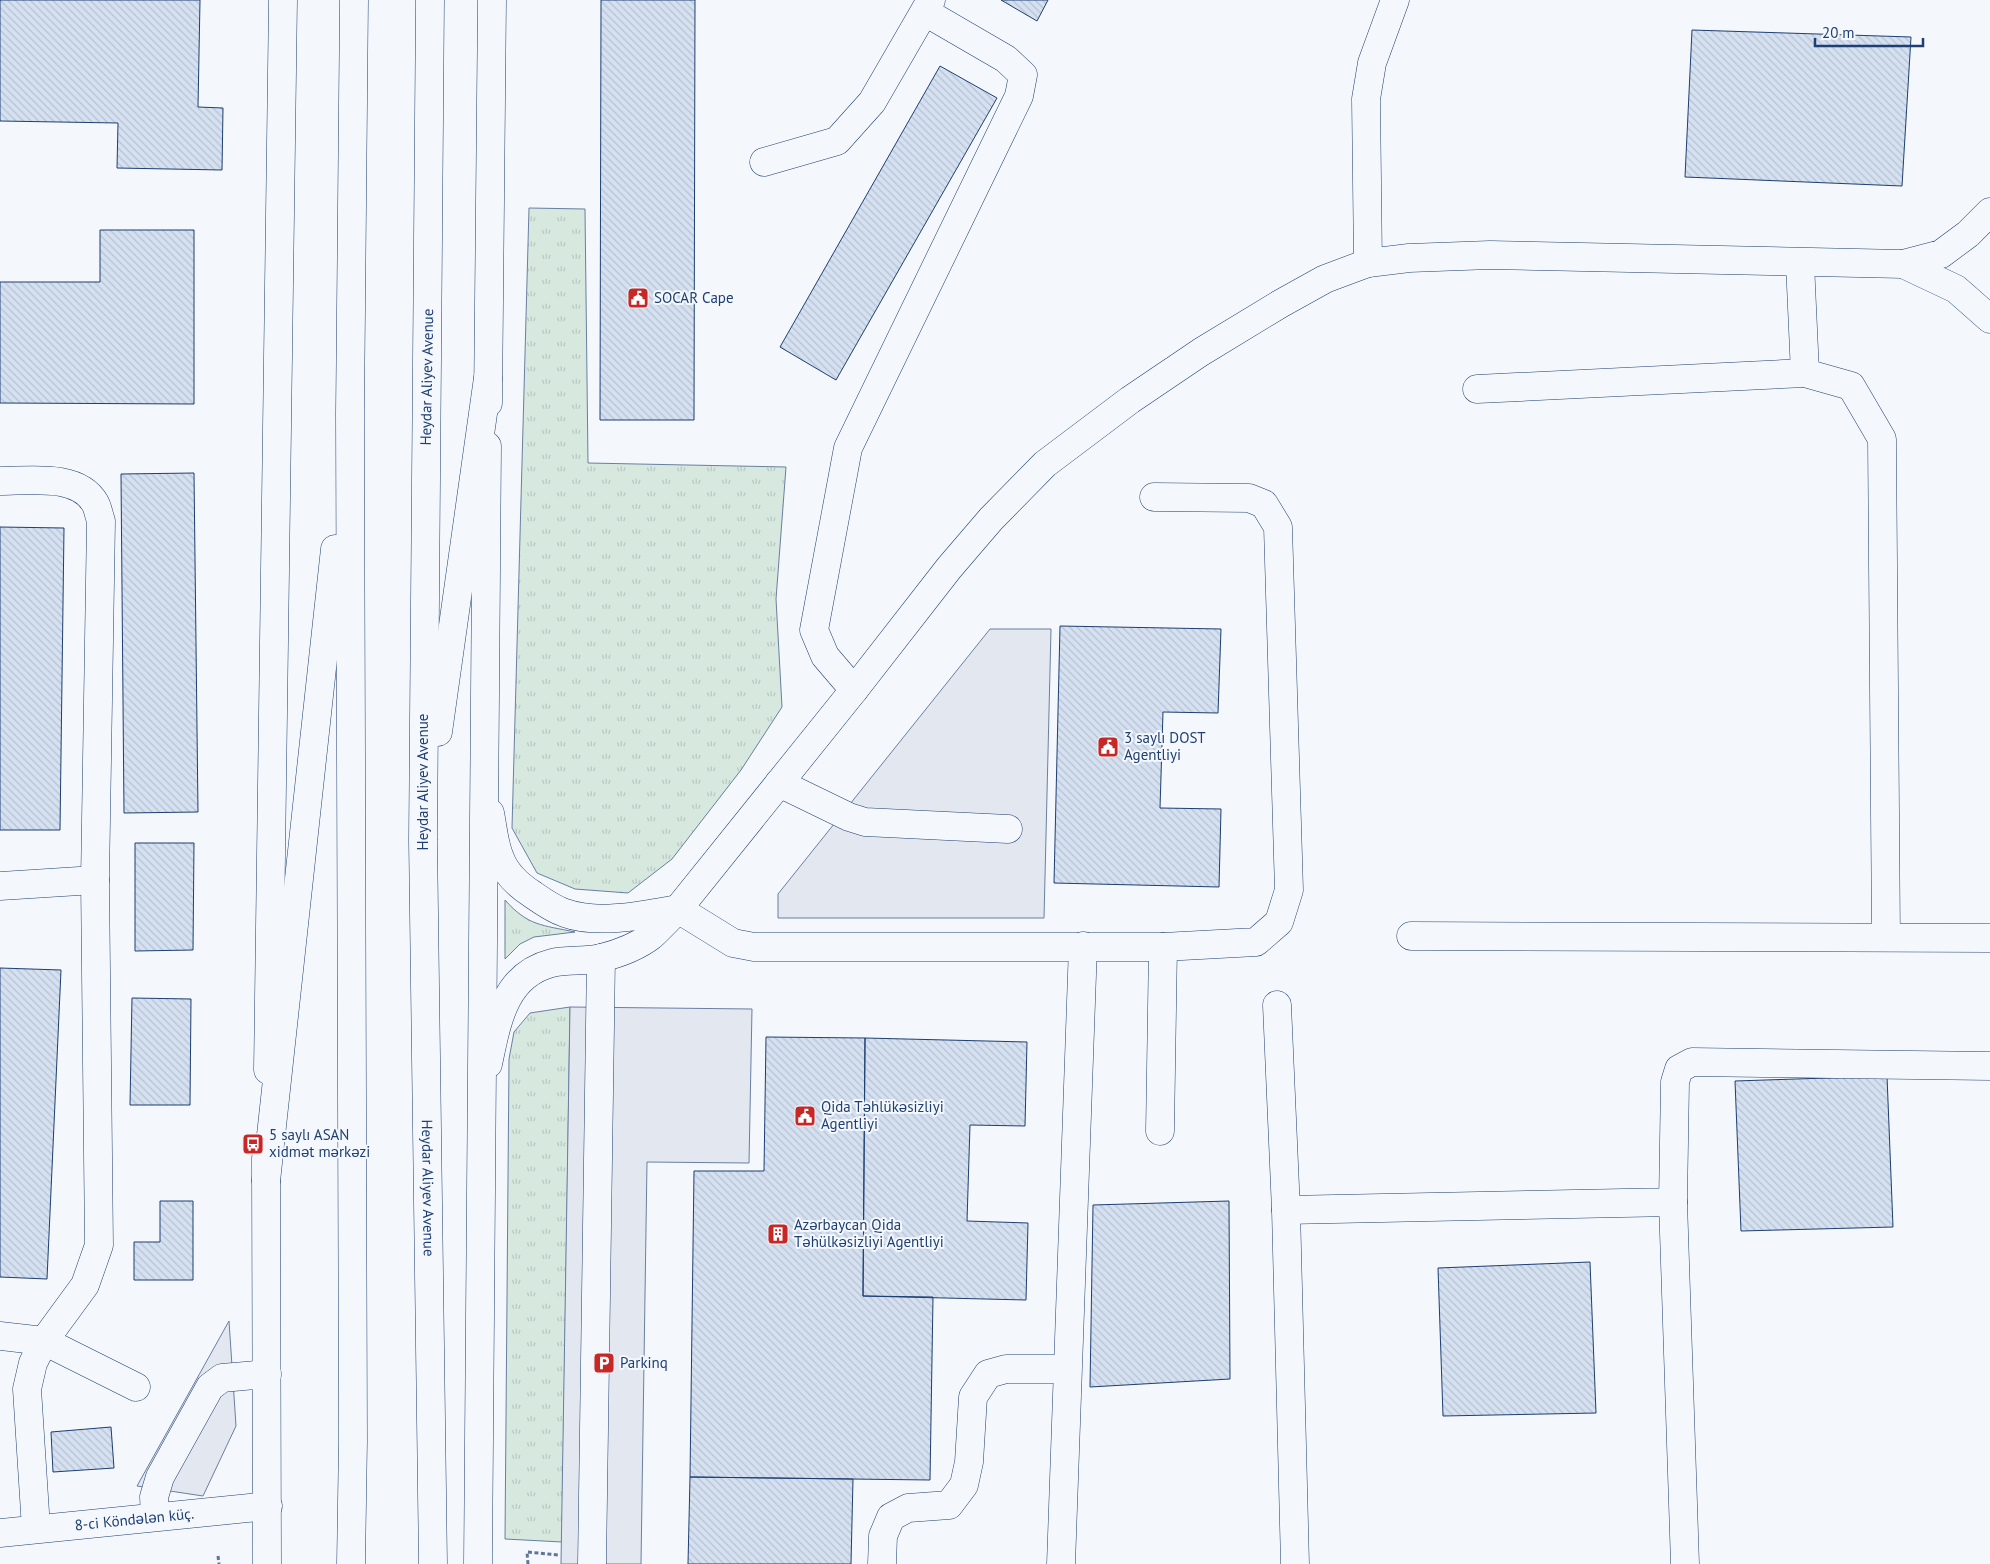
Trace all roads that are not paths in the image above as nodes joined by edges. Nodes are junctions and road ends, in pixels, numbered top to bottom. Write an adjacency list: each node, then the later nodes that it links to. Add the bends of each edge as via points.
1 (283, 0): 37 (main road)
2 (354, 0): 16 (main road)
3 (430, 0): 23 (main road, Heydar Aliyev Avenue)
4 (492, 0): 14 (main road)
5 (1395, 0): 9 (main road, via 1372,63 1366,99)
6 (928, 6): 7 (main road, via 872,102 837,140); 19 (main road, via 1006,59 1022,75 1019,96 848,448 814,630 825,656)
7 (764, 162)
8 (1990, 212): 11 (main road, via 1941,254)
9 (1368, 263): 10 (main road, via 1490,255); 19 (main road, via 1325,279 1201,352 1045,464 949,568)
10 (1800, 263): 11 (main road); 13 (main road)
11 (1902, 264): 12 (main road, via 1956,289)
12 (1990, 319)
13 (1806, 373): 15 (main road); 28 (main road, via 1851,386 1882,439)
14 (488, 378): 21 (main road); 23 (main road)
15 (1477, 389)
16 (350, 413): 37 (main road); 50 (main road)
17 (0, 481): 24 (main road, via 57,481 80,488 94,502 101,522)
18 (1154, 497): 31 (main road, via 1249,498 1264,504 1278,527 1289,890 1279,922 1256,942)
19 (854, 690): 20 (main road)
20 (779, 783): 22 (main road, via 865,822); 26 (main road)
21 (484, 787): 26 (main road, via 499,857 509,874 543,902 566,914 594,918 639,916); 35 (main road)
22 (1008, 829)
23 (422, 840): 51 (main road, Heydar Aliyev Avenue)
24 (95, 880): 25 (main road); 41 (main road, via 99,1245 85,1285)
25 (0, 886)
26 (678, 909): 30 (main road, via 733,942 754,948); 32 (main road, via 650,936 630,948)
27 (1411, 936): 28 (main road)
28 (1886, 937): 29 (main road)
29 (1990, 938)
30 (1083, 946): 31 (main road); 42 (main road)
31 (1163, 947): 36 (main road)
32 (601, 958): 35 (main road, via 552,963 531,971 515,984 496,1027); 53 (main road)
33 (1277, 1005): 39 (main road)
34 (1990, 1066): 38 (main road, via 1692,1062 1679,1069 1675,1082)
35 (481, 1100): 52 (main road)
36 (1160, 1131)
37 (266, 1180): 43 (main road)
38 (1673, 1202): 39 (main road); 57 (main road)
39 (1286, 1210): 56 (main road)
40 (0, 1336): 41 (main road)
41 (44, 1340): 44 (main road); 47 (main road, via 33,1363 27,1389)
42 (1067, 1369): 54 (main road, via 1006,1369 988,1374 973,1396 969,1462 964,1485 949,1506 908,1508 891,1517 883,1536); 55 (main road)
43 (267, 1374): 45 (main road); 46 (main road, via 222,1378 210,1387 160,1477 154,1497)
44 (136, 1387)
45 (268, 1506): 46 (main road, 8-ci Köndələn küç.); 49 (main road)
46 (155, 1516): 47 (main road, 8-ci Köndələn küç.)
47 (36, 1528): 48 (main road, 8-ci Köndələn küç.)
48 (0, 1532)
49 (267, 1564)
50 (351, 1564)
51 (433, 1564)
52 (478, 1564)
53 (592, 1564)
54 (882, 1564)
55 (1061, 1564)
56 (1295, 1564)
57 (1685, 1564)

